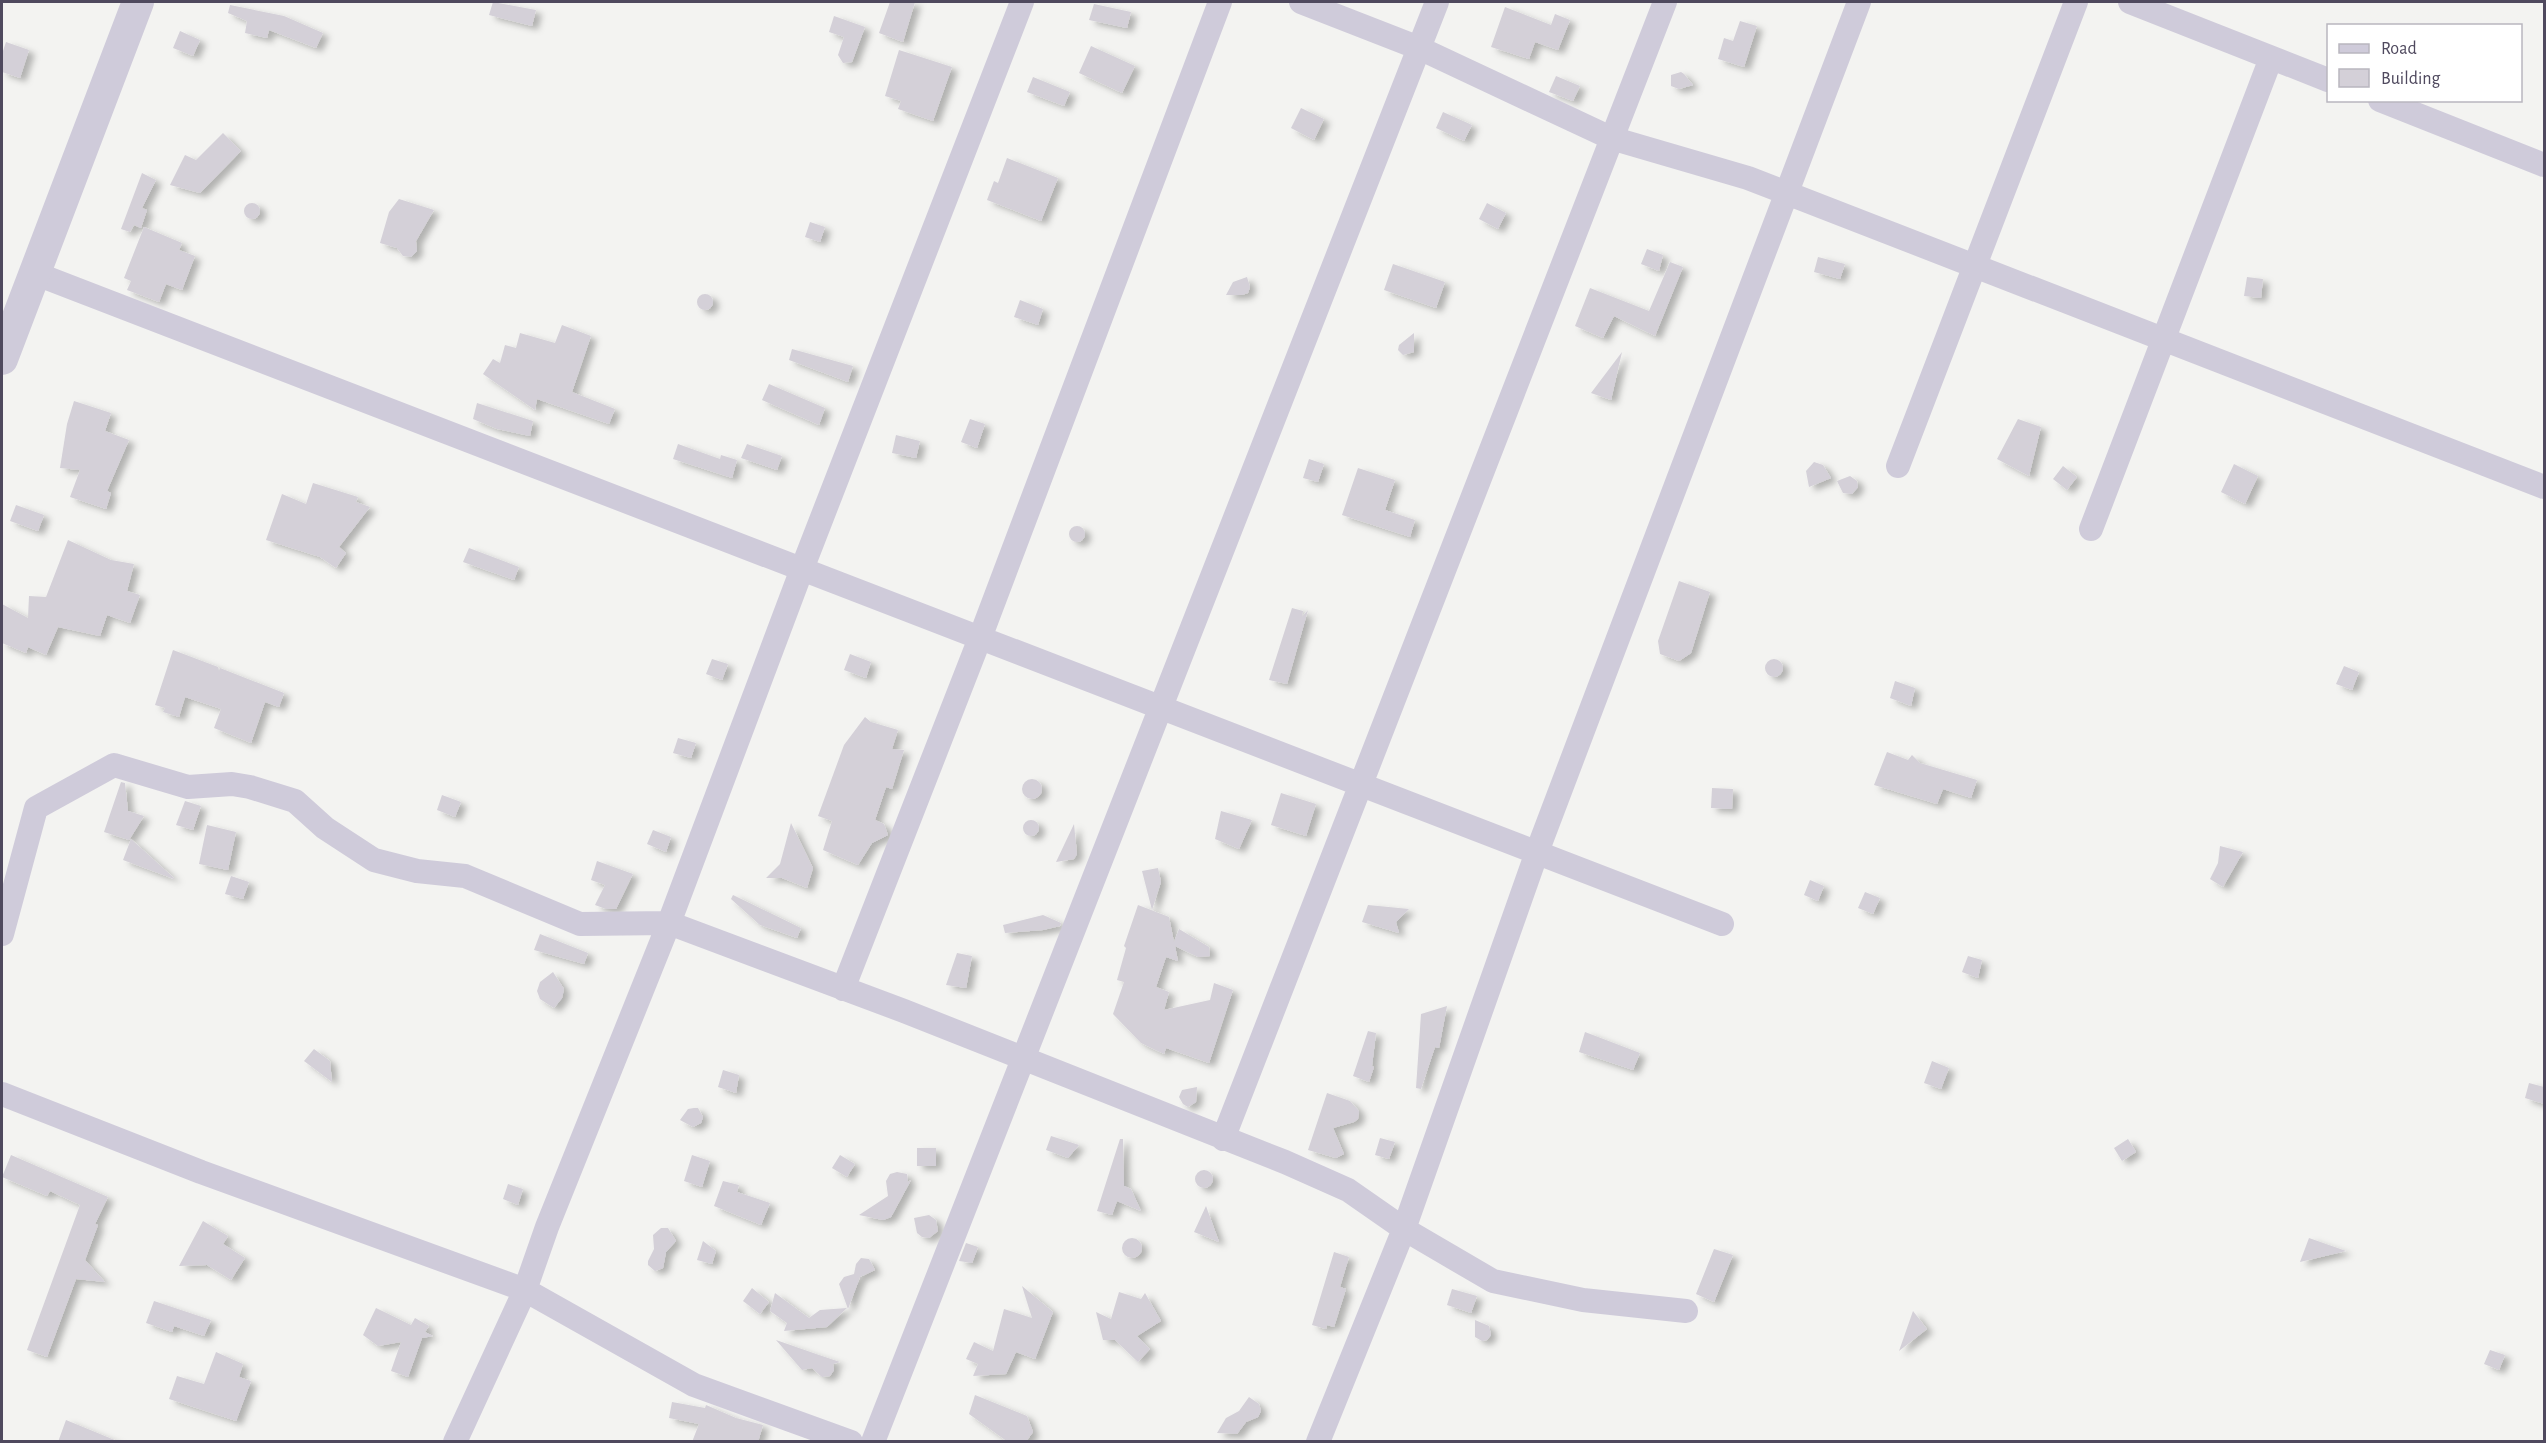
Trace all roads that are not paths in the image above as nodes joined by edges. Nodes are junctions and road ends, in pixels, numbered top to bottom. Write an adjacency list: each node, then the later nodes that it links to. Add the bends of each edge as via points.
1 (138, 2): 18 (street)
2 (1022, 2): 25 (street)
3 (1220, 2): 26 (street)
4 (1301, 2): 10 (street)
5 (1437, 2): 10 (street)
6 (1665, 2): 14 (street)
7 (1859, 2): 16 (street)
8 (2076, 2): 17 (street)
9 (2130, 2): 11 (street)
10 (1419, 48): 14 (street); 27 (street)
11 (2271, 58): 12 (street); 20 (street)
12 (2327, 80)
13 (2385, 102): 15 (street)
14 (1611, 138): 16 (street); 28 (street)
15 (2544, 165)
16 (1785, 192): 17 (street); 29 (street)
17 (1975, 266): 20 (street); 22 (street)
18 (34, 273): 19 (street); 25 (street)
19 (7, 326): 21 (street)
20 (2164, 340): 23 (street); 24 (street)
21 (2, 359)
22 (1898, 466)
23 (2544, 488)
24 (2091, 530)
25 (802, 569): 26 (street); 30 (street)
26 (980, 638): 27 (street); 33 (street)
27 (1159, 707): 28 (street); 34 (street)
28 (1359, 784): 29 (street); 36 (street)
29 (1537, 852): 31 (street); 37 (street)
30 (669, 923): 32 (street, via 580,924 465,876 417,871 374,860 325,828 295,801 232,784 188,787 114,765 36,808); 33 (street); 38 (street)
31 (1722, 924)
32 (2, 934)
33 (843, 989): 34 (street)
34 (1022, 1059): 36 (street); 42 (street)
35 (2, 1094): 38 (street, via 201,1172)
36 (1223, 1139): 37 (street, via 1348,1190)
37 (1404, 1229): 39 (street, via 1493,1281 1583,1300); 43 (street)
38 (525, 1290): 40 (street); 41 (street, via 694,1385)
39 (1686, 1311)
40 (454, 1442)
41 (851, 1442)
42 (873, 1442)
43 (1318, 1442)

